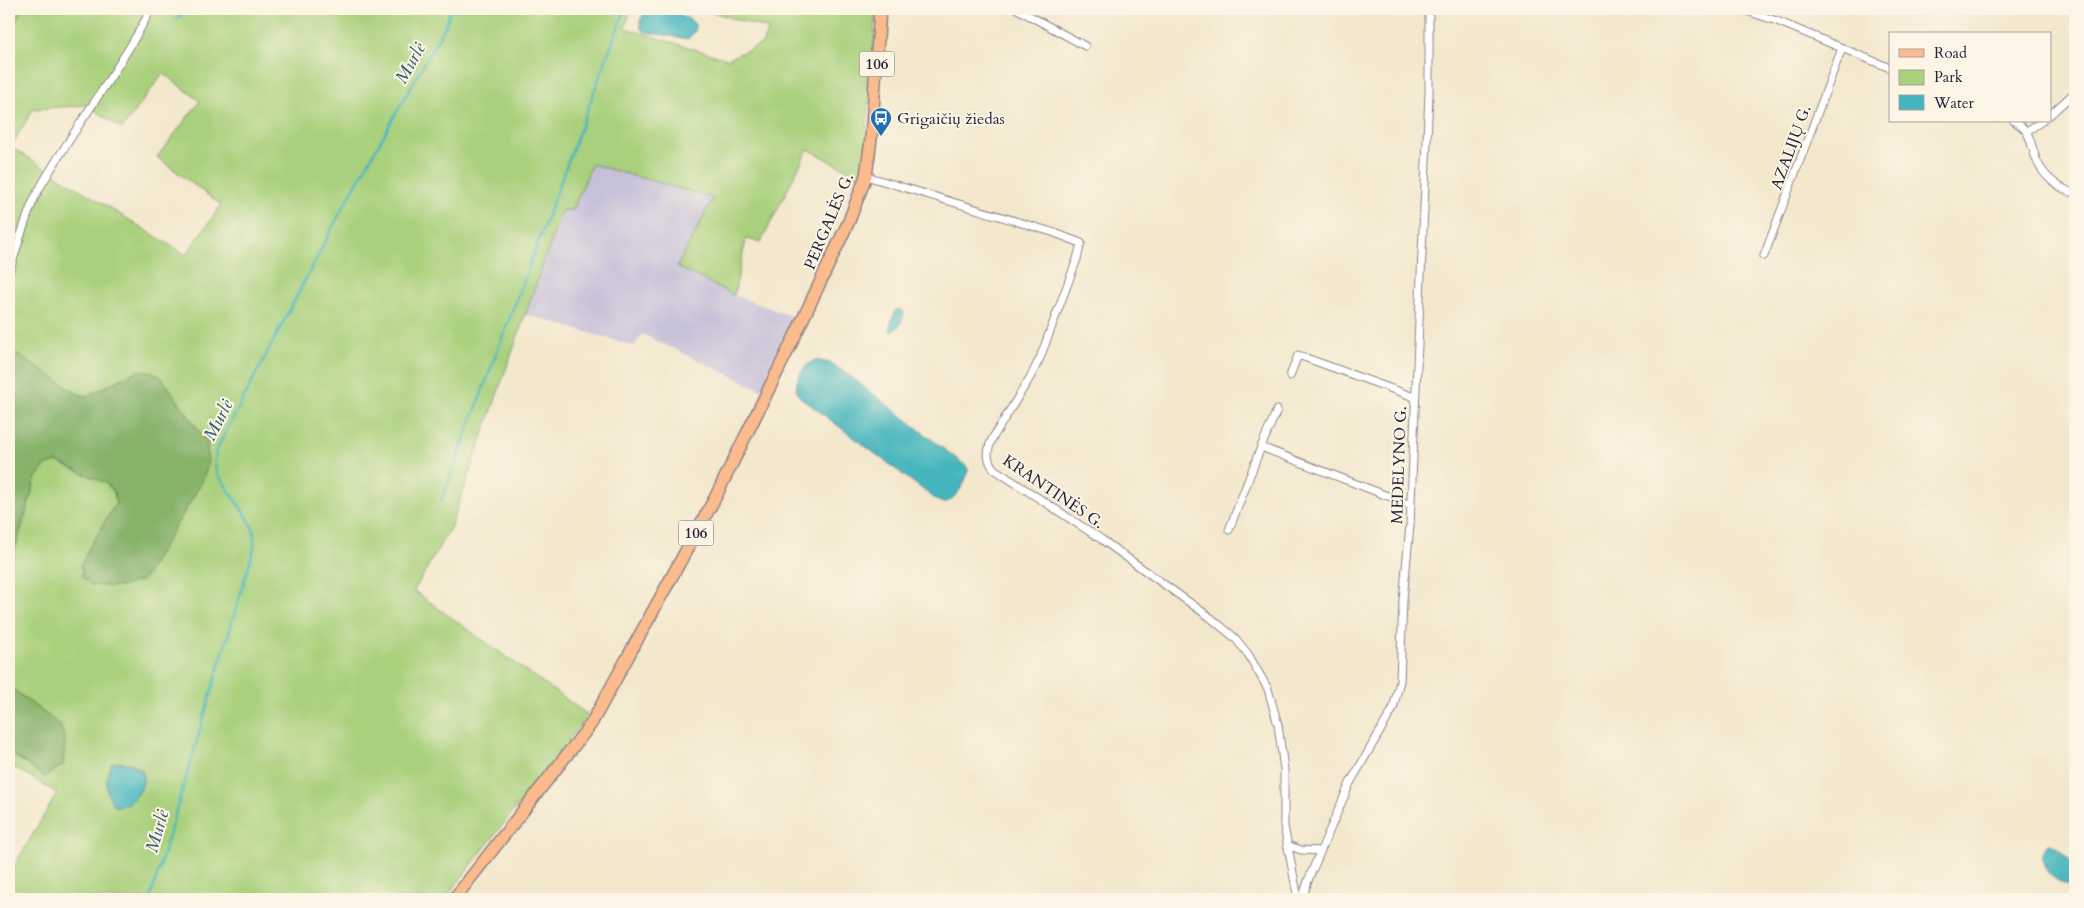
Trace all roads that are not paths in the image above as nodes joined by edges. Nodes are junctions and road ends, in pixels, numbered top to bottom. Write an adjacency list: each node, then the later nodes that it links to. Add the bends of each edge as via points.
1 (151, 9): 17 (street, via 36,195)
2 (880, 9): 14 (main road, PERGALĖS G. / 106, via 872,139)
3 (1017, 9): 6 (street)
4 (1429, 9): 19 (street, MEDELYNO G., via 1429,94)
5 (1741, 9): 7 (street)
6 (1085, 46)
7 (1842, 48): 8 (street); 16 (street, AZALIJŲ G.)
8 (1889, 68)
9 (2075, 92): 10 (street)
10 (2052, 113)
11 (2015, 122): 13 (street)
12 (2040, 122): 13 (street)
13 (2027, 131): 15 (street, via 2042,170 2058,185)
14 (866, 176): 24 (street, KRANTINĖS G., via 1081,243 1040,358 992,439 988,460 994,469 1211,618 1248,654 1268,689 1278,726 1284,769); 26 (main road, PERGALĖS G. / 106, via 849,221 715,498 591,724)
15 (2075, 194)
16 (1764, 256)
17 (9, 272)
18 (1290, 376): 19 (street, via 1298,355)
19 (1414, 397): 22 (street, MEDELYNO G.)
20 (1276, 410): 21 (street)
21 (1262, 448): 22 (street); 23 (street)
22 (1411, 505): 25 (street, MEDELYNO G., via 1400,681 1393,709 1350,783)
23 (1228, 530)
24 (1287, 845): 25 (street); 27 (street, KRANTINĖS G.)
25 (1320, 852): 27 (street, MEDELYNO G.)
26 (454, 899)
27 (1300, 899)

